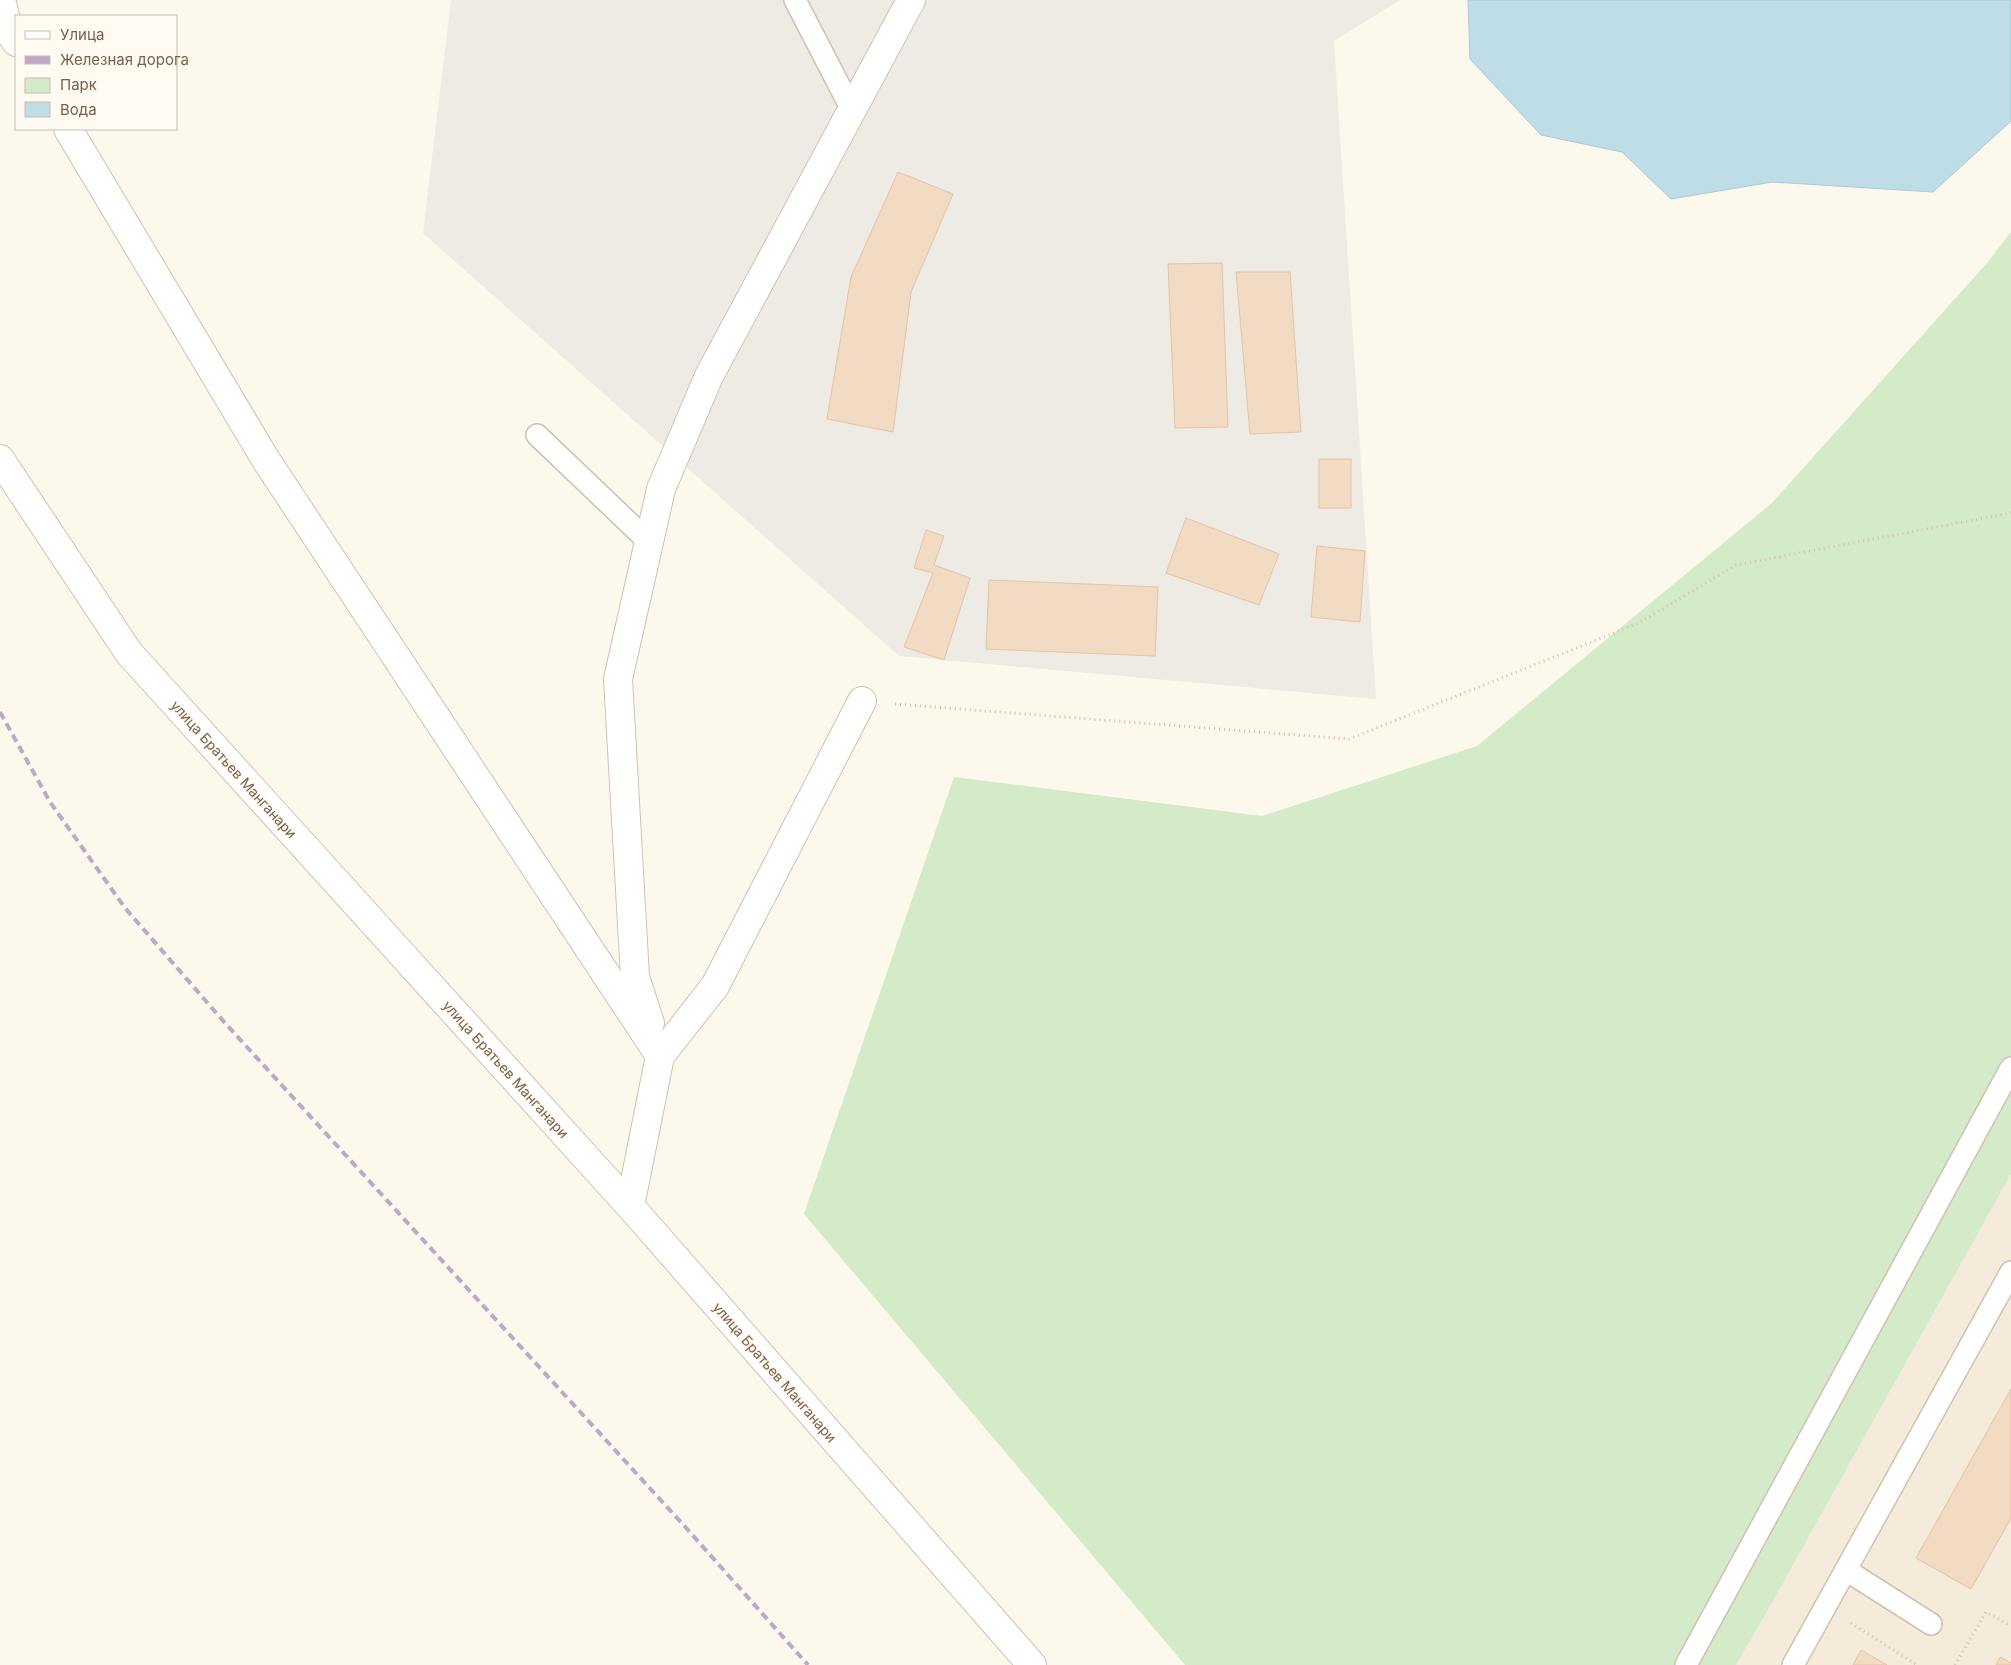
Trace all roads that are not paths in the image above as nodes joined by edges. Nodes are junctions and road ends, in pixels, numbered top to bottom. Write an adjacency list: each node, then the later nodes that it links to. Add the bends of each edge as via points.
1 (1, 0): 4 (street)
2 (795, 0): 5 (lane)
3 (911, 0): 5 (street)
4 (15, 40)
5 (852, 110): 9 (street, via 709,376 661,489)
6 (69, 130): 11 (street, via 266,460)
7 (537, 435): 9 (lane)
8 (0, 459): 13 (street, улица Братьев Манганари, via 129,653)
9 (649, 542): 11 (street, via 618,679 635,977)
10 (862, 701): 11 (street, via 715,986)
11 (660, 1056): 13 (street)
12 (2011, 1068): 18 (lane)
13 (630, 1206): 17 (street, улица Братьев Манганари)
14 (2011, 1272): 15 (lane)
15 (1846, 1570): 16 (lane); 19 (lane)
16 (1931, 1624)
17 (1032, 1665)
18 (1686, 1665)
19 (1793, 1665)

